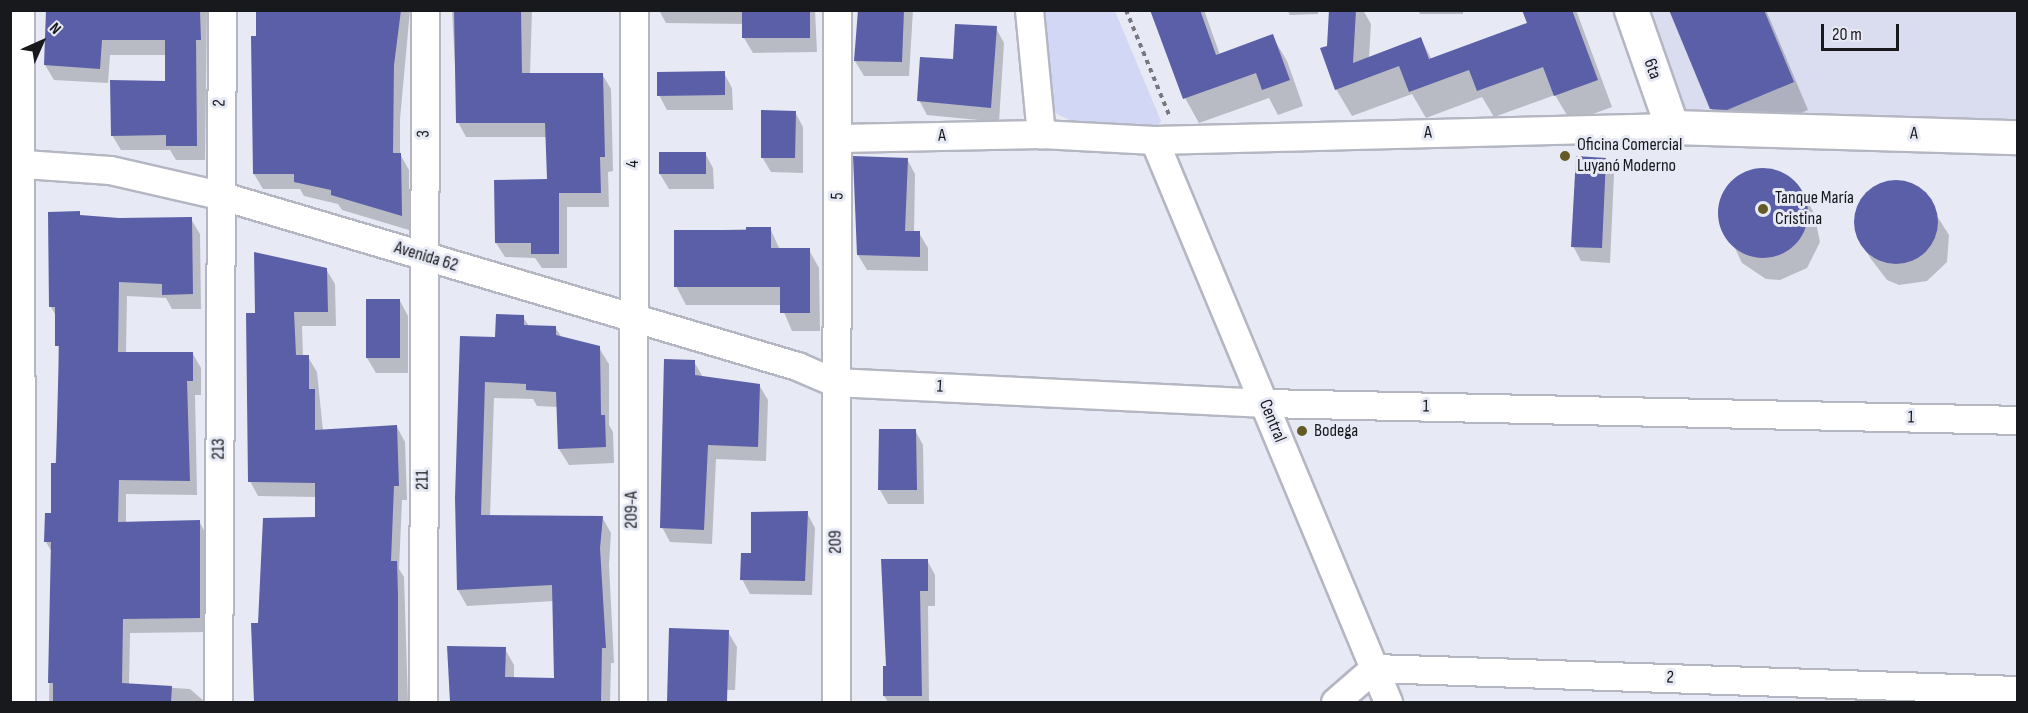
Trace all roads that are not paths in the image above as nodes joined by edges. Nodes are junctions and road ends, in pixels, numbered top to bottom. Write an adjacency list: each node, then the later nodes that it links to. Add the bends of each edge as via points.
1 (20, 10): 13 (street)
2 (222, 10): 14 (street, 2)
3 (425, 10): 15 (street, 3)
4 (634, 10): 16 (street, 4)
5 (837, 10): 11 (street, 5)
6 (1029, 10): 9 (street)
7 (1631, 10): 8 (street, 6ta)
8 (1672, 127): 10 (street, A); 12 (street, A)
9 (1041, 134): 11 (street, A); 12 (street, A)
10 (2018, 137)
11 (839, 138): 17 (street, 5)
12 (1167, 140): 18 (street, Central)
13 (15, 162): 14 (street, Avenida 62, via 110,170); 22 (street)
14 (219, 195): 15 (street, Avenida 62); 23 (street, 213)
15 (423, 257): 16 (street, Avenida 62); 24 (street, 211)
16 (633, 318): 17 (street, Avenida 62, via 797,366); 25 (street, 209-A)
17 (834, 382): 18 (street, 1); 26 (street, 209)
18 (1264, 403): 19 (street, 1); 20 (street, Central)
19 (2018, 420)
20 (1374, 668): 21 (street, 2); 27 (street); 28 (street, Central)
21 (2018, 690)
22 (21, 702)
23 (218, 702)
24 (423, 702)
25 (633, 702)
26 (837, 702)
27 (1335, 702)
28 (1388, 702)

